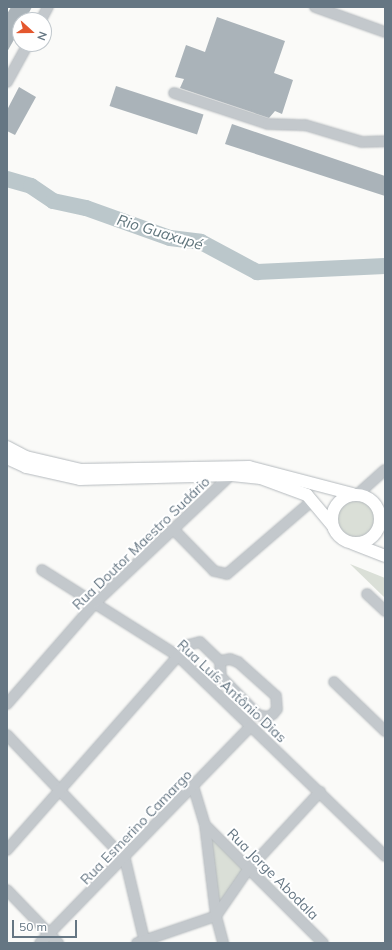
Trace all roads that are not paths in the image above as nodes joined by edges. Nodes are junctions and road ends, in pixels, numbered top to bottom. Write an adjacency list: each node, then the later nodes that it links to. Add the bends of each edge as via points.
1 (315, 7): 3 (street)
2 (348, 7): 3 (street)
3 (348, 18): 4 (street)
4 (385, 32)
5 (24, 52): 6 (street)
6 (7, 82)
7 (174, 93): 8 (street, via 268,124 305,125 362,142)
8 (385, 141)
9 (7, 447): 11 (main road, via 26,457 81,470)
10 (7, 458): 11 (main road, via 26,467 80,480)
11 (236, 470): 13 (main road); 14 (main road, via 277,482); 17 (street, Rua Doutor Maestro Sudário)
12 (385, 470): 13 (street)
13 (355, 494): 15 (main road, via 372,501); 16 (main road, via 335,505)
14 (313, 500): 16 (main road); 17 (street, via 227,574 214,571)
15 (382, 521): 18 (main road, via 372,537)
16 (332, 525): 18 (main road, via 340,538)
17 (175, 531): 22 (street, Rua Doutor Maestro Sudário)
18 (351, 543): 19 (main road)
19 (385, 556)
20 (42, 570): 22 (street, Rua Luís Antônio Dias)
21 (367, 594): 23 (street)
22 (96, 602): 24 (street, Rua Luís Antônio Dias); 27 (street, Rua Doutor Maestro Sudário)
23 (385, 611)
24 (178, 656): 25 (street, via 197,641); 28 (street, Rua Luís Antônio Dias); 32 (street)
25 (220, 661): 25 (street, via 238,662 276,696 276,709 273,714 268,717 258,715 221,677)
26 (334, 682): 29 (street)
27 (7, 704)
28 (250, 727): 31 (street, Rua Esmerino Camargo); 33 (street, Rua Luís Antônio Dias)
29 (385, 731)
30 (7, 735): 32 (street)
31 (194, 788): 34 (street); 37 (street, Rua Esmerino Camargo)
32 (62, 791): 35 (street); 37 (street)
33 (320, 792): 36 (street, Rua Luís Antônio Dias); 38 (street)
34 (205, 825): 38 (street, Rua Jorge Abodala); 40 (street)
35 (7, 850)
36 (385, 856)
37 (126, 859): 41 (street, Rua Esmerino Camargo); 42 (street)
38 (247, 871): 40 (street); 46 (street, Rua Jorge Abodala)
39 (7, 890): 41 (street)
40 (216, 916): 42 (street); 45 (street)
41 (50, 935): 43 (street, Rua Esmerino Camargo); 44 (street)
42 (142, 942)
43 (40, 943)
44 (58, 943)
45 (223, 943)
46 (322, 943)

